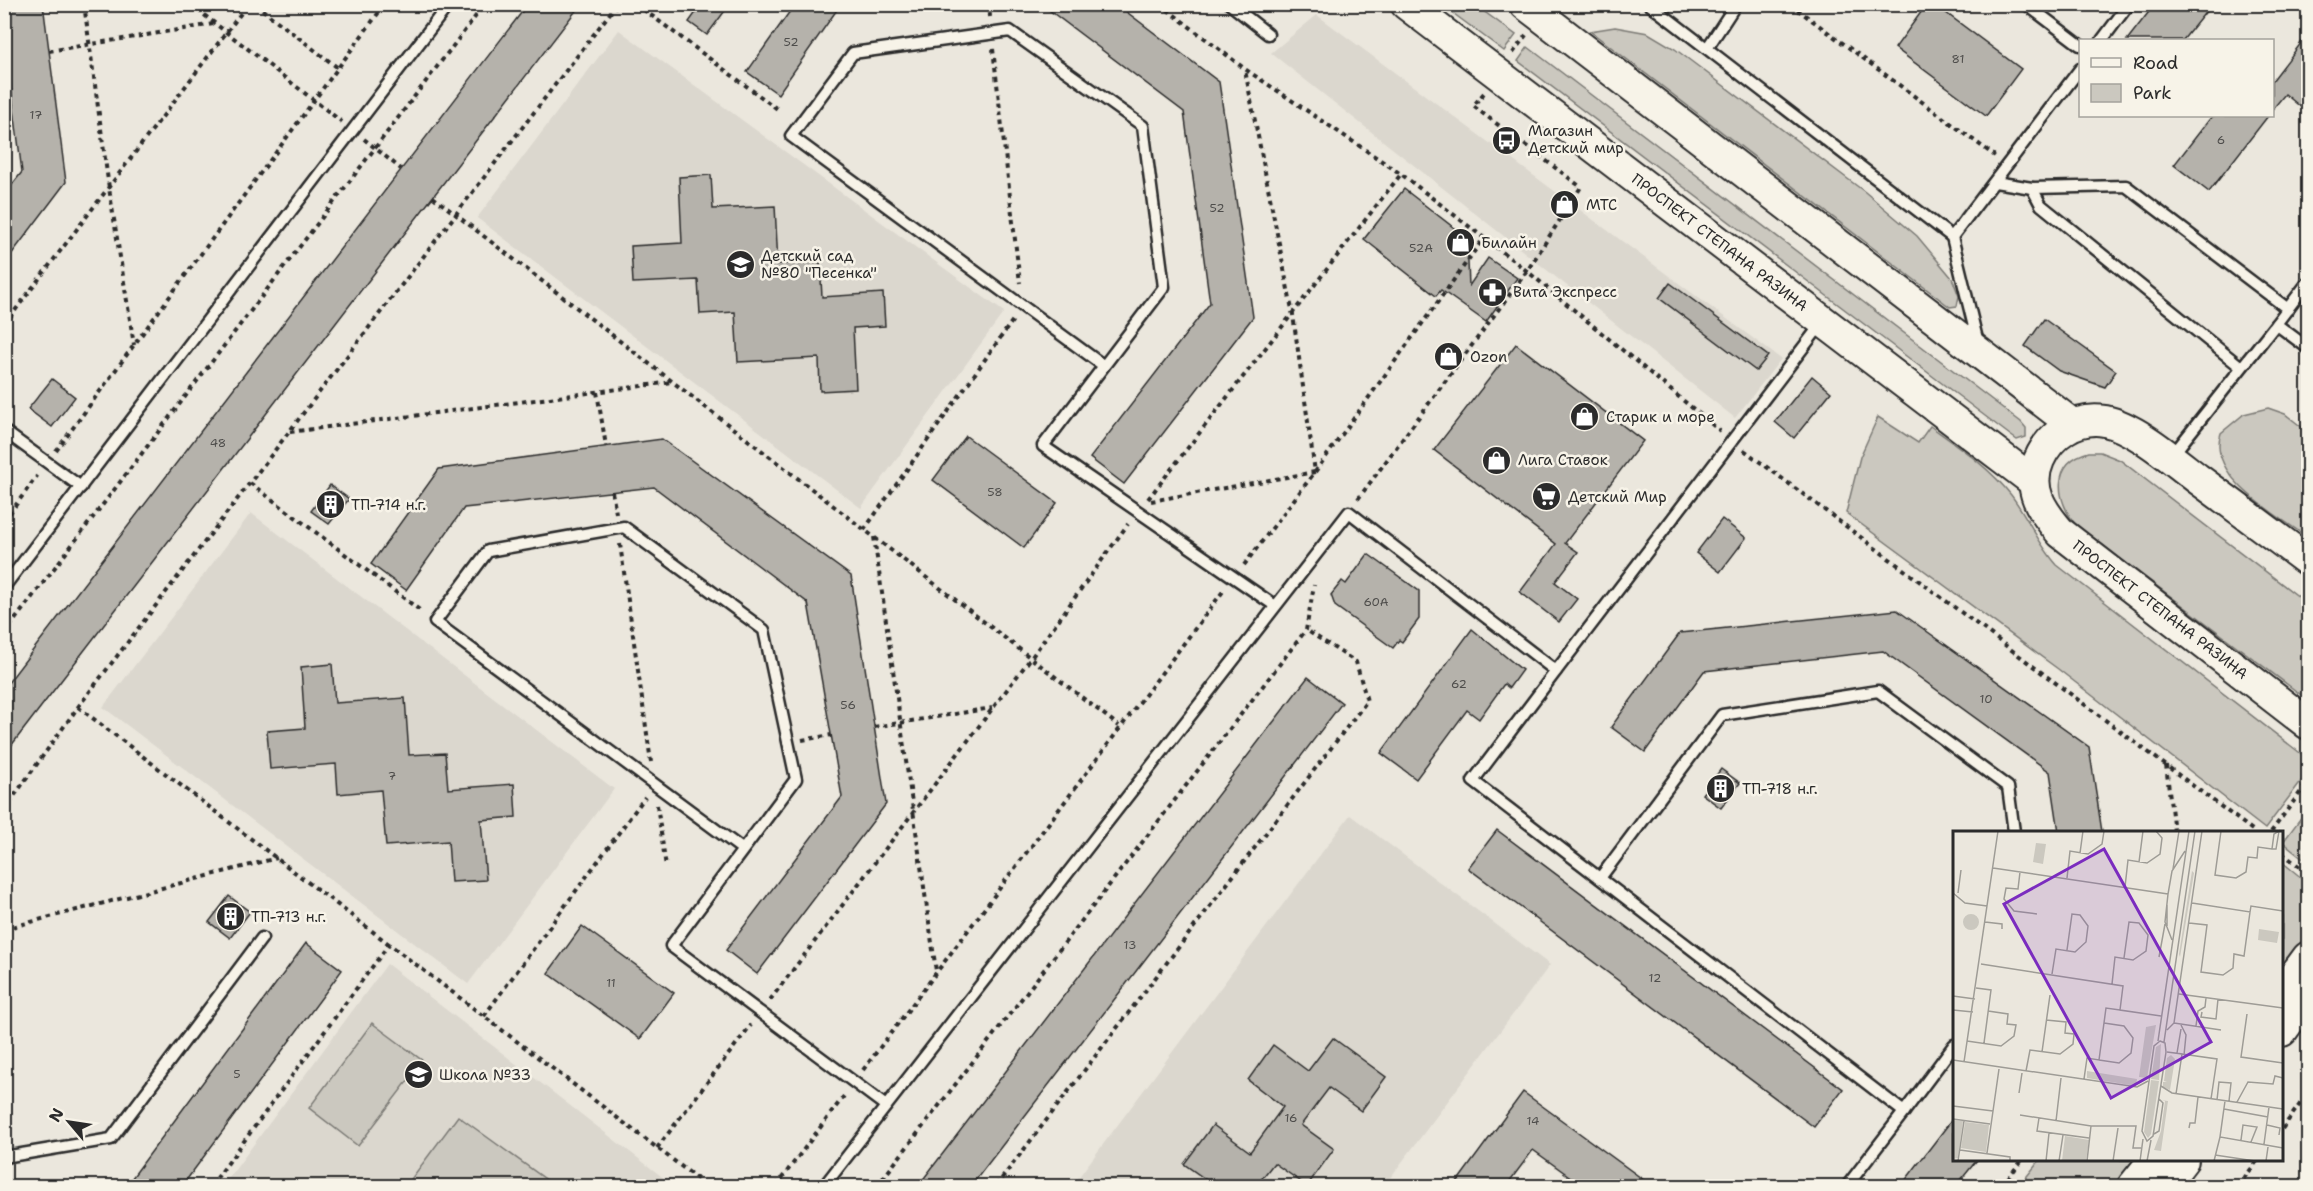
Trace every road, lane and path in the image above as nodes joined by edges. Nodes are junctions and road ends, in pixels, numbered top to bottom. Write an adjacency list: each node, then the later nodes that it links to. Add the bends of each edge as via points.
1 (84, 4): 23 (path)
2 (190, 4): 19 (path)
3 (248, 4): 20 (path)
4 (255, 4): 27 (path)
5 (385, 4): 27 (path)
6 (449, 4): 33 (lane)
7 (484, 4): 34 (path)
8 (617, 4): 42 (path)
9 (636, 4): 32 (path)
10 (1160, 4): 28 (path)
11 (1230, 4): 21 (lane)
12 (1407, 4): 49 (main road, ПРОСПЕКТ СТЕПАНА РАЗИНА)
13 (1525, 4): 54 (main road)
14 (1649, 4): 25 (lane)
15 (1736, 4): 25 (lane)
16 (1790, 4): 35 (path)
17 (2026, 4): 24 (lane)
18 (2129, 4): 22 (lane)
19 (215, 24): 20 (path); 23 (path)
20 (227, 33): 30 (path); 39 (path)
21 (1268, 34)
22 (2103, 39)
23 (90, 44): 26 (path); 39 (path)
24 (2079, 44)
25 (1708, 47): 43 (lane)
26 (49, 51)
27 (338, 68): 30 (path)
28 (1245, 69): 37 (path); 48 (path)
29 (2079, 70): 35 (lane)
30 (314, 101): 33 (path); 52 (path)
31 (1473, 106): 45 (path, via 1581,187)
32 (780, 111)
33 (353, 130): 34 (path); 69 (lane)
34 (375, 148): 36 (path); 84 (path)
35 (2008, 165): 38 (lane)
36 (401, 169)
37 (1401, 174): 44 (path); 48 (path)
38 (1995, 182): 40 (lane); 43 (lane)
39 (109, 188): 51 (path); 52 (path)
40 (2032, 188): 47 (lane, via 2126,186); 56 (lane, via 2041,205)
41 (433, 197): 42 (path)
42 (456, 214): 57 (path); 61 (path)
43 (1952, 237): 54 (lane)
44 (1484, 238): 45 (path); 66 (path)
45 (1527, 271): 62 (path); 73 (path)
46 (2308, 282): 47 (lane)
47 (2288, 309): 50 (lane)
48 (1293, 315): 66 (path); 71 (path)
49 (1823, 323): 62 (lane); 67 (main road, ПРОСПЕКТ СТЕПАНА РАЗИНА)
50 (2276, 324): 53 (lane); 56 (lane)
51 (4, 325)
52 (134, 345): 65 (path)
53 (2308, 348)
54 (1981, 355): 59 (main road)
55 (1104, 366): 55 (lane, via 1164,287 1143,126 1010,31 853,53 791,136); 72 (lane, via 1043,446)
56 (2241, 367): 64 (lane)
57 (672, 382): 58 (path); 76 (path)
58 (597, 392): 61 (path); 63 (path)
59 (2072, 424): 64 (main road, via 2087,419 2106,421 2125,428); 67 (main road, via 2056,435 2039,459)
60 (4, 431): 65 (lane)
61 (289, 433): 68 (path)
62 (1731, 440): 86 (lane); 95 (path)
63 (606, 447)
64 (2170, 458): 77 (main road)
65 (47, 463): 69 (lane); 74 (path)
66 (1315, 472): 71 (path); 78 (path)
67 (2033, 481): 90 (main road, ПРОСПЕКТ СТЕПАНА РАЗИНА, via 2040,509 2061,533)
68 (250, 483): 82 (path); 87 (path)
69 (81, 488): 80 (lane)
70 (612, 492): 75 (path)
71 (1146, 502): 72 (path)
72 (1138, 512): 78 (lane); 85 (path)
73 (1349, 512): 81 (lane); 86 (lane)
74 (4, 521)
75 (618, 528): 97 (path); 97 (lane, via 488,551 435,622); 104 (lane, via 624,527 764,630 795,779)
76 (874, 537): 85 (path); 89 (path)
77 (2308, 561)
78 (1234, 578): 81 (lane); 91 (path)
79 (1314, 583): 83 (path)
80 (4, 587)
81 (1274, 605): 123 (lane)
82 (421, 610)
83 (1306, 630): 136 (path); 137 (path, via 1356,662 1367,701)
84 (4, 634)
85 (1031, 658): 88 (path); 91 (path)
86 (1556, 671): 109 (lane, via 1473,781)
87 (78, 707): 98 (path); 106 (path)
88 (993, 708): 89 (path); 99 (path)
89 (901, 723): 92 (path); 99 (path)
90 (2308, 724)
91 (1119, 726): 114 (path)
92 (874, 727)
93 (831, 735): 94 (path)
94 (800, 741)
95 (2166, 764): 101 (path); 102 (path)
96 (2308, 782): 103 (path)
97 (654, 784): 104 (lane); 107 (path); 118 (path)
98 (4, 810)
99 (914, 812): 114 (path); 117 (path)
100 (2014, 831): 109 (lane, via 2008,787 1878,691 1722,715)
101 (2174, 831)
102 (2253, 831)
103 (2272, 831)
104 (742, 849): 117 (lane, via 671,945)
105 (2283, 854): 108 (path)
106 (277, 858): 110 (path); 112 (path)
107 (666, 867)
108 (2308, 873)
109 (1600, 878): 124 (lane)
110 (4, 929)
111 (262, 938): 127 (lane, via 111,1139)
112 (389, 944): 118 (path); 132 (path)
113 (2308, 957): 115 (main road)
114 (937, 972): 121 (path)
115 (2283, 991)
116 (2308, 995): 119 (main road)
117 (760, 1012): 121 (lane); 126 (path)
118 (484, 1016): 126 (path)
119 (2283, 1030)
120 (1953, 1047): 124 (lane)
121 (854, 1082): 123 (lane); 134 (path)
122 (2308, 1093): 125 (path)
123 (886, 1106): 135 (lane)
124 (1904, 1112): 138 (lane)
125 (2283, 1128)
126 (657, 1148): 133 (path)
127 (4, 1157)
128 (2021, 1161): 139 (path)
129 (2153, 1161): 140 (main road)
130 (2182, 1161): 141 (main road)
131 (2257, 1161): 142 (path)
132 (211, 1186)
133 (707, 1186)
134 (776, 1186)
135 (824, 1186)
136 (877, 1186)
137 (996, 1186)
138 (1847, 1186)
139 (2002, 1186)
140 (2133, 1186)
141 (2163, 1186)
142 (2238, 1186)

